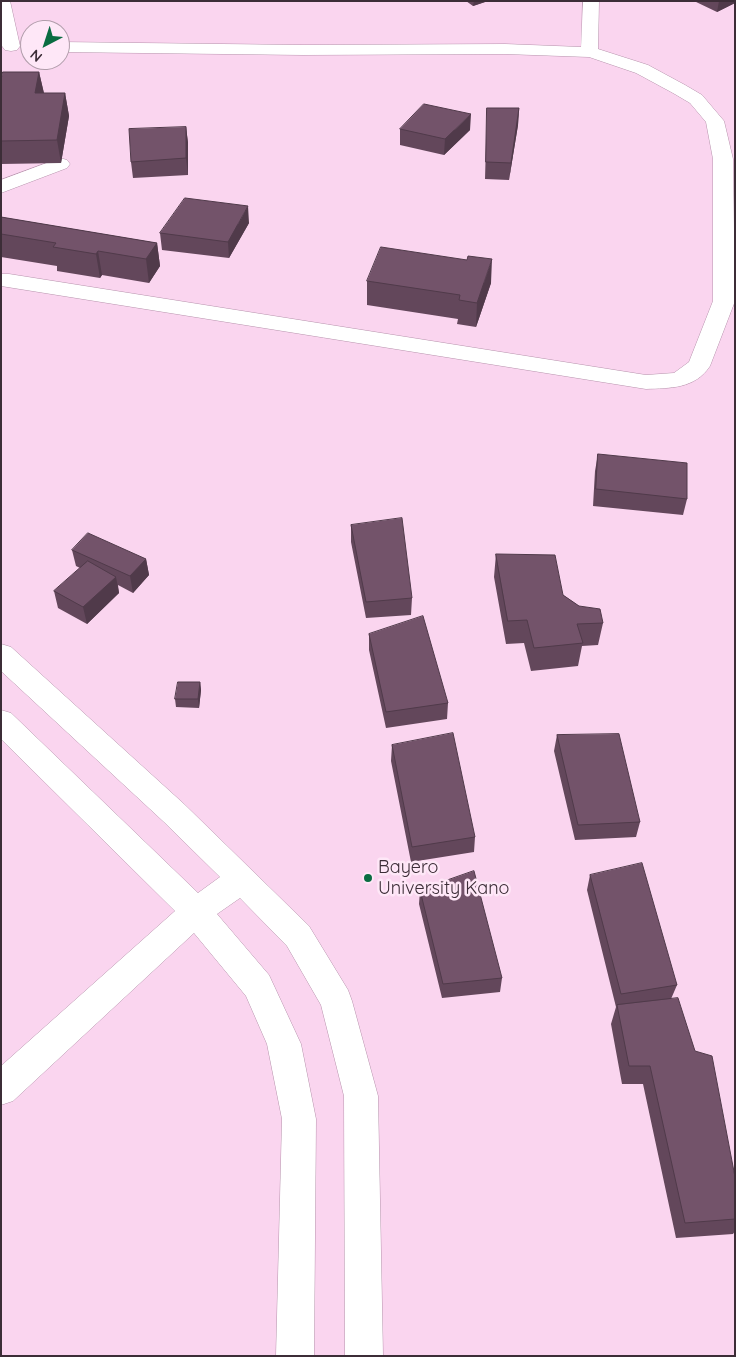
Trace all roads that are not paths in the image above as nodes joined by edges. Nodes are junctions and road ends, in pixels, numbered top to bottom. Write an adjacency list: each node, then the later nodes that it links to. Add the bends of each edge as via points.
1 (2, 1): 3 (street)
2 (591, 1): 6 (street)
3 (6, 46): 4 (street)
4 (20, 47)
5 (70, 47): 6 (street)
6 (589, 52): 9 (street, via 616,59 679,89 696,99 715,121 723,158 724,300 699,366 680,380 646,382 604,376)
7 (60, 164): 8 (street)
8 (1, 187)
9 (1, 280)
10 (1, 654): 12 (street)
11 (1, 721): 13 (street)
12 (242, 879): 13 (street); 16 (street, via 298,936 336,1001 361,1096)
13 (196, 912): 14 (street); 15 (street, via 258,986 284,1044 299,1119)
14 (1, 1089)
15 (294, 1356)
16 (364, 1356)

